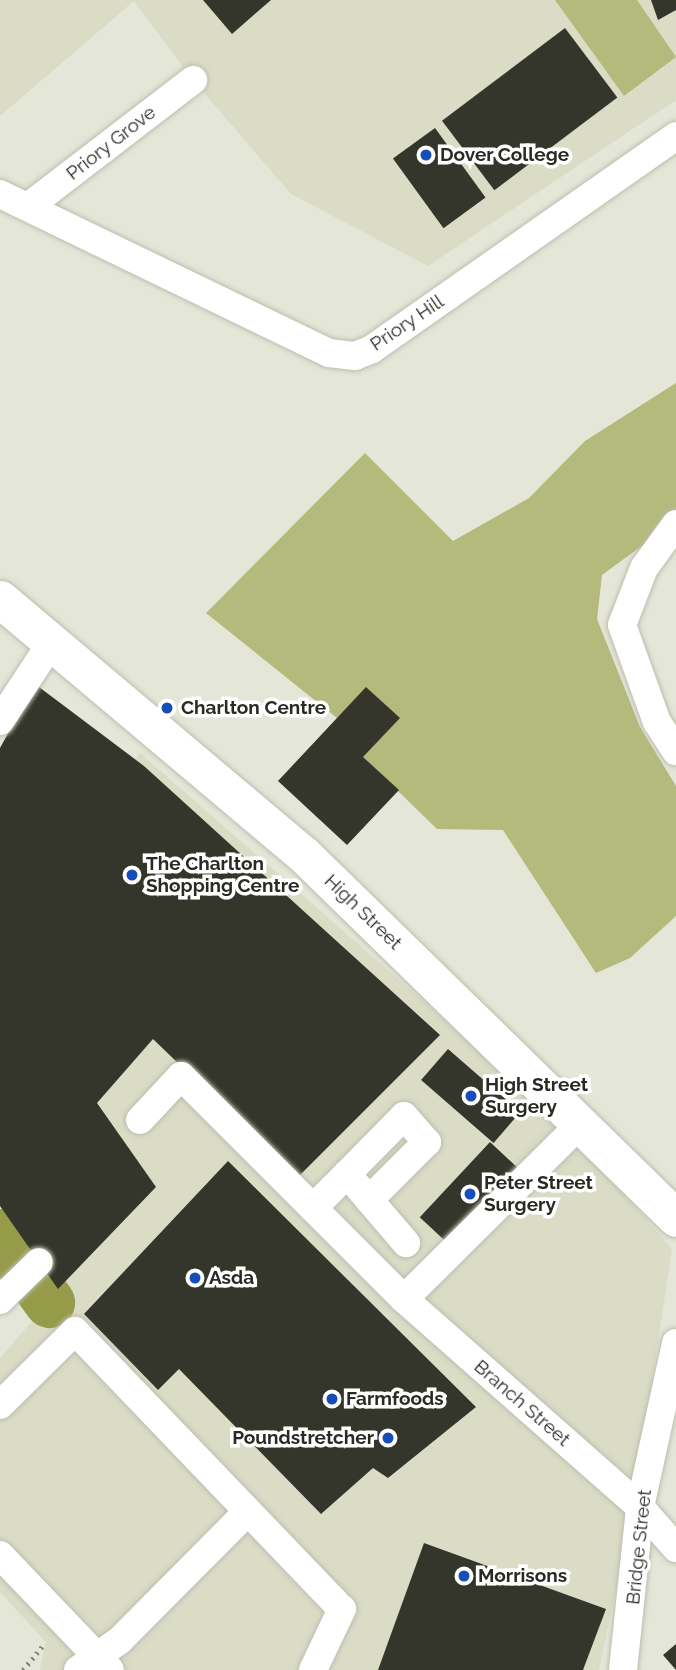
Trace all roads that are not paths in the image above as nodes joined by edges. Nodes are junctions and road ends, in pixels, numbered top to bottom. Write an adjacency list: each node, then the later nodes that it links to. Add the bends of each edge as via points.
1 (193, 79): 4 (street, Priory Grove)
2 (676, 135): 4 (street, Priory Hill, via 372,349 355,356 329,353)
3 (0, 194): 4 (street, Priory Hill)
4 (29, 206)
5 (676, 524): 9 (street, via 644,568 622,625 657,722)
6 (0, 599): 7 (main road, High Street)
7 (53, 640): 8 (street); 11 (main road, High Street, via 303,854)
8 (0, 721)
9 (676, 751)
10 (140, 1119): 14 (street, Branch Street, via 181,1076)
11 (581, 1124): 15 (main road, High Street); 19 (street)
12 (346, 1174): 13 (street); 13 (street, via 404,1116 427,1142); 14 (street)
13 (369, 1200): 16 (street)
14 (313, 1208): 19 (street, Branch Street)
15 (676, 1218)
16 (406, 1243)
17 (39, 1262): 18 (street)
18 (2, 1297)
19 (404, 1299): 22 (street, Branch Street)
20 (676, 1343): 22 (street, Bridge Street)
21 (0, 1405): 23 (street, via 75,1331)
22 (640, 1507): 24 (street, Branch Street); 26 (street, Bridge Street)
23 (247, 1512): 27 (street); 28 (street, via 342,1609)
24 (676, 1548)
25 (0, 1555): 27 (street)
26 (632, 1663)
27 (94, 1665)
28 (313, 1670)

